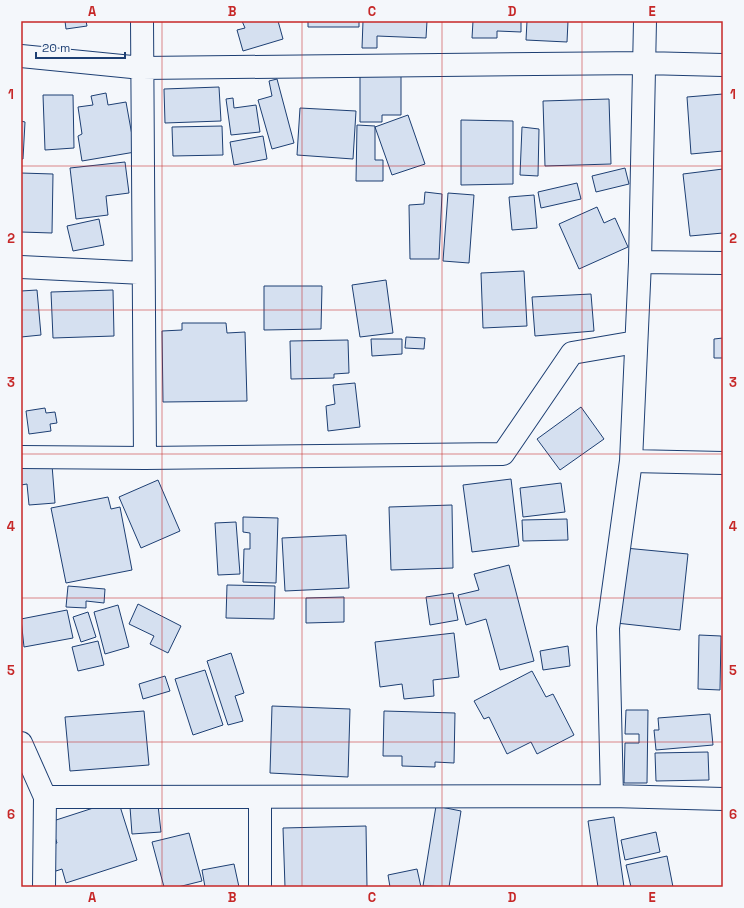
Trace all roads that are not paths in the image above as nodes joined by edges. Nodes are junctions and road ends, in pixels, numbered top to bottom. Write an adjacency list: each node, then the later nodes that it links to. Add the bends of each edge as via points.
1 (142, 21): 6 (street)
2 (645, 21): 4 (street)
3 (21, 56): 6 (street)
4 (644, 63): 5 (street); 6 (street); 7 (street)
5 (723, 65)
6 (142, 68): 10 (street)
7 (640, 262): 8 (street); 11 (street)
8 (723, 263)
9 (21, 267): 10 (street)
10 (144, 273): 13 (street)
11 (636, 342): 13 (street, via 572,353 503,454); 14 (street)
12 (21, 457): 13 (street)
13 (145, 458)
14 (632, 461): 15 (street); 17 (street, via 608,628)
15 (723, 463)
16 (21, 744): 18 (street)
17 (612, 796): 19 (street); 20 (street)
18 (44, 797): 19 (street); 21 (street)
19 (260, 798): 22 (street)
20 (723, 799)
21 (44, 887)
22 (260, 887)

